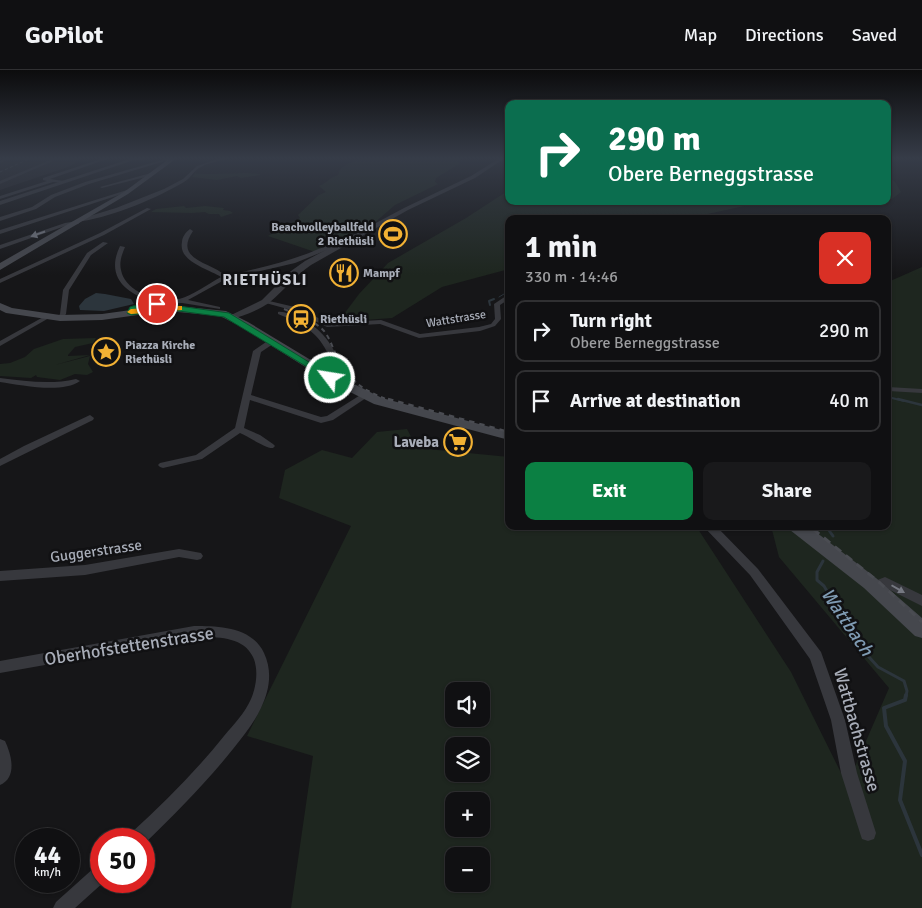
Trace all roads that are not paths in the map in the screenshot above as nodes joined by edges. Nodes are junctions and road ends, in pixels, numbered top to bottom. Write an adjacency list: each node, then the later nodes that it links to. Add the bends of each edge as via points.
1 (19, 197): 8 (street)
2 (52, 197): 11 (street, via 34,208)
3 (110, 197): 14 (street)
4 (119, 197): 12 (main road)
5 (146, 197): 12 (street)
6 (431, 197): 16 (street)
7 (0, 198): 8 (street)
8 (8, 201): 9 (street)
9 (0, 203)
10 (149, 209): 21 (street)
11 (0, 219)
12 (80, 221): 17 (street, one-way to 17); 19 (main road)
13 (190, 231): 20 (street, via 184,244 187,254)
14 (0, 232)
15 (105, 243): 32 (street, via 88,255 66,290 64,314)
16 (338, 246): 20 (street, via 287,263); 25 (street, via 298,269)
17 (0, 247)
18 (122, 247): 24 (street, via 116,265 124,283)
19 (0, 267)
20 (224, 278): 23 (street)
21 (0, 281)
22 (505, 298): 25 (street, Wattstrasse, via 496,304 498,321 490,327 424,336 381,322 328,326 297,310)
23 (181, 301): 24 (street); 27 (street)
24 (164, 302): 28 (street, via 132,309)
25 (265, 302): 30 (street)
26 (1, 308): 31 (main road)
27 (218, 308)
28 (131, 313): 30 (main road, via 176,308); 32 (main road)
29 (280, 313): 35 (street, via 324,336 339,370)
30 (232, 317): 33 (main road)
31 (48, 318): 32 (main road); 34 (street)
32 (60, 318)
33 (272, 342): 35 (main road); 41 (street, via 257,351)
34 (0, 344)
35 (330, 378): 40 (main road)
36 (0, 380): 37 (street, via 53,385)
37 (76, 381)
38 (891, 388): 39 (street)
39 (922, 391)
40 (365, 396): 41 (street, via 330,418 321,420 252,397); 44 (main road)
41 (246, 398): 43 (street)
42 (90, 418): 46 (street)
43 (238, 429): 45 (street); 47 (street, via 199,457)
44 (505, 435)
45 (270, 446)
46 (0, 463)
47 (163, 465)
48 (713, 530): 59 (street, Wattbachstrasse, via 754,572 816,656 838,720 849,773)
49 (801, 530): 52 (main road)
50 (197, 556): 51 (street, Guggerstrasse, via 179,553 85,570)
51 (0, 576)
52 (874, 586): 53 (street, one-way to 53, via 885,582); 54 (main road)
53 (922, 601)
54 (922, 630)
55 (0, 666): 58 (street, Oberhofstettenstrasse, via 201,632 231,634 253,647 261,660 263,678 260,695 251,714 213,761)
56 (0, 746): 57 (street, via 5,756)
57 (0, 777)
58 (148, 828)
59 (868, 833)
60 (90, 883): 61 (street)
61 (62, 908)

